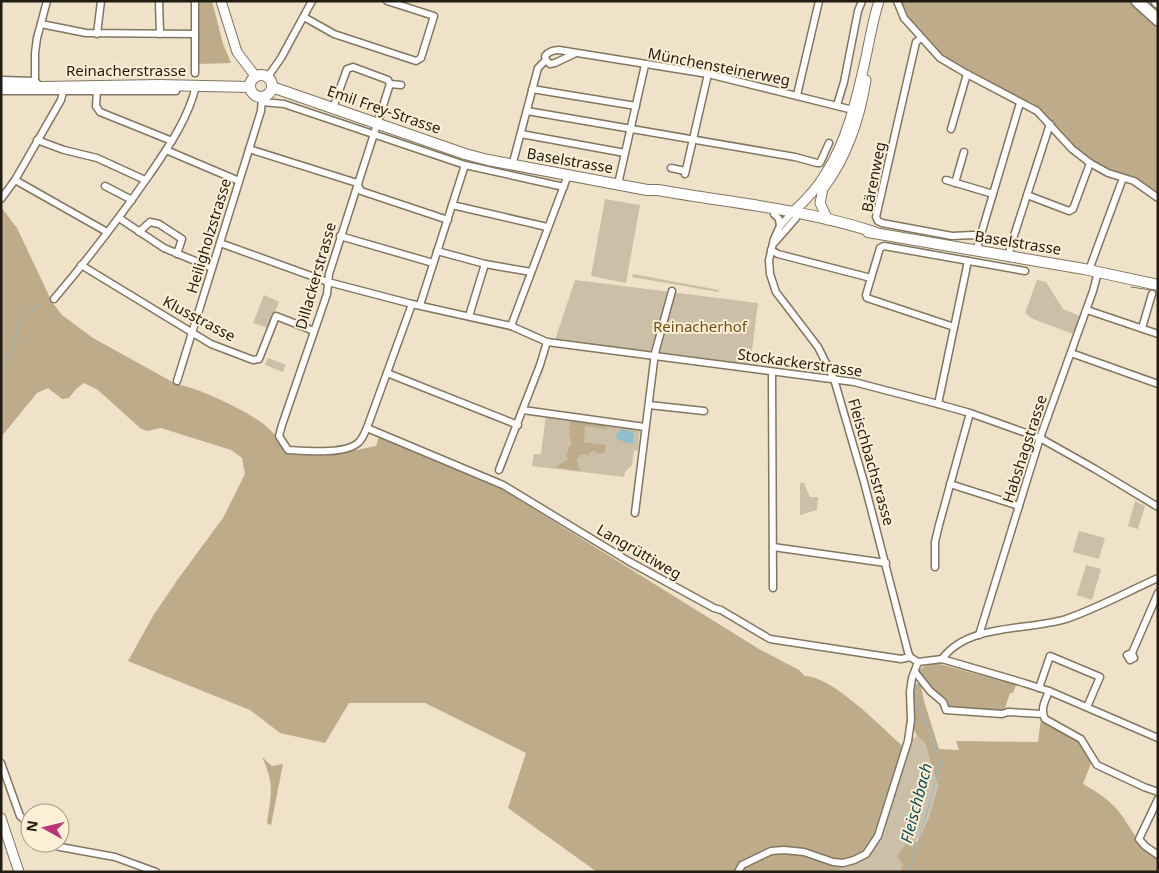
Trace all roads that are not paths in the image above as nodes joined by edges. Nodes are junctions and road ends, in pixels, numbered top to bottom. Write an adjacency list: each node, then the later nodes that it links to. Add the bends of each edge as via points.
1 (47, 1): 17 (street)
2 (101, 1): 18 (street)
3 (159, 1): 19 (street)
4 (195, 1): 20 (street)
5 (221, 1): 28 (main road, via 237,52)
6 (312, 1): 15 (street)
7 (388, 1): 15 (street, via 434,16 421,58 416,61 334,34)
8 (819, 1): 42 (street)
9 (862, 1): 46 (street)
10 (879, 1): 48 (main road)
11 (897, 1): 21 (street, via 904,18)
12 (1137, 1): 16 (highway)
13 (1146, 1): 14 (highway)
14 (1158, 13)
15 (304, 17): 30 (street)
16 (1158, 20)
17 (41, 24): 18 (street); 31 (street, via 35,52)
18 (97, 34): 19 (street)
19 (160, 34): 20 (street)
20 (195, 34): 25 (street)
21 (921, 38): 27 (street, via 940,58); 99 (street, Bärenweg, via 916,42 876,217 882,223 952,236 973,234)
22 (574, 54): 23 (street, via 555,63 550,64); 23 (street, Münchensteinerweg, via 553,50 547,53); 24 (street, Münchensteinerweg)
23 (546, 60): 37 (street, via 538,68)
24 (645, 65): 26 (street, Münchensteinerweg); 45 (street)
25 (195, 73)
26 (708, 74): 42 (street, Münchensteinerweg); 57 (street)
27 (967, 74): 44 (street); 52 (street)
28 (256, 77): 30 (main road, via 261,76); 36 (main road)
29 (1, 80): 31 (street)
30 (269, 82): 43 (main road, via 268,94); 47 (main road, Emil Frey-Strasse)
31 (39, 84): 34 (main road, Reinacherstrasse); 35 (main road, Reinacherstrasse)
32 (390, 84): 33 (street); 47 (street, via 388,80 353,67 347,69); 50 (street, Dillackerstrasse)
33 (401, 85)
34 (1, 86)
35 (196, 86): 36 (main road, Reinacherstrasse); 58 (street, via 192,104)
36 (250, 87): 43 (main road)
37 (532, 89): 45 (street); 49 (street)
38 (1, 91): 41 (street)
39 (97, 91): 40 (street); 41 (street); 58 (street, via 96,106 100,112)
40 (176, 91)
41 (63, 92): 56 (street)
42 (797, 95): 46 (street, Münchensteinerweg)
43 (262, 99): 55 (street, Baselstrasse); 60 (street, Heiligholzstrasse)
44 (1020, 103): 51 (street, via 1037,111); 82 (street)
45 (636, 106): 53 (street)
46 (838, 106): 48 (street, Münchensteinerweg)
47 (333, 108): 50 (main road, Emil Frey-Strasse)
48 (855, 110): 80 (main road, via 843,156); 89 (main road, via 827,172)
49 (527, 111): 53 (street); 54 (street)
50 (376, 123): 55 (street, Dillackerstrasse); 64 (main road, Emil Frey-Strasse)
51 (1050, 124): 65 (street, via 1072,149); 83 (street)
52 (950, 129)
53 (630, 130): 57 (street); 63 (street)
54 (521, 134): 63 (street); 67 (street)
55 (372, 135): 66 (street, Baselstrasse); 76 (street, Dillackerstrasse)
56 (37, 140): 71 (street); 72 (street, via 98,158)
57 (693, 140): 59 (street, via 817,163 823,160); 68 (street, via 685,173)
58 (172, 141): 61 (street)
59 (829, 143)
60 (249, 149): 74 (street, Heiligholzstrasse); 76 (street)
61 (166, 150): 72 (street); 74 (street)
62 (964, 152): 75 (street)
63 (625, 153): 77 (street)
64 (488, 160): 67 (main road, Baselstrasse)
65 (1090, 163): 70 (street); 83 (street, via 1073,209 1069,211)
66 (465, 165): 79 (street, Baselstrasse); 87 (street)
67 (512, 166): 69 (main road, Baselstrasse)
68 (671, 168)
69 (568, 175): 77 (main road, Baselstrasse); 79 (street)
70 (1123, 178): 84 (street, via 1134,181); 112 (street, Habshagstrasse)
71 (15, 180): 85 (street); 95 (street)
72 (145, 180): 86 (street)
73 (946, 180): 75 (street)
74 (239, 181): 100 (street, Heiligholzstrasse)
75 (955, 182): 82 (street)
76 (357, 183): 91 (street, via 361,191); 98 (street, Dillackerstrasse)
77 (618, 184): 81 (main road, Baselstrasse)
78 (105, 186): 86 (street)
79 (564, 187): 94 (street)
80 (823, 188): 89 (main road); 92 (main road, via 820,203)
81 (647, 190): 88 (main road, Baselstrasse); 89 (main road, Baselstrasse, via 747,202)
82 (993, 194): 99 (street)
83 (1027, 195): 105 (street)
84 (1158, 198)
85 (1, 199)
86 (132, 200): 90 (street)
87 (452, 205): 91 (street); 94 (street)
88 (774, 214): 89 (main road, Baselstrasse); 93 (street)
89 (795, 214): 92 (main road, Baselstrasse); 93 (street, Fleischbachstrasse); 97 (main road, Baselstrasse, via 852,230); 101 (street)
90 (119, 218): 95 (street); 96 (street)
91 (448, 220): 102 (street)
92 (828, 220): 97 (main road, Baselstrasse)
93 (780, 226): 101 (street, Fleischbachstrasse)
94 (548, 227): 113 (street)
95 (107, 232): 109 (street)
96 (139, 232): 104 (street); 104 (street, via 150,222 160,224 182,239)
97 (874, 232): 103 (main road, Baselstrasse)
98 (340, 236): 107 (street); 115 (street, Dillackerstrasse)
99 (980, 237): 103 (street)
100 (220, 243): 110 (street, Heiligholzstrasse); 115 (street, Stockackerstrasse)
101 (771, 250): 114 (street); 135 (street, Fleischbachstrasse, via 770,274 776,292 818,347)
102 (437, 251): 107 (street); 108 (street)
103 (976, 251): 105 (main road, Baselstrasse)
104 (177, 254): 110 (street)
105 (1009, 257): 112 (main road, Baselstrasse)
106 (968, 261): 111 (street); 114 (street, via 884,246 880,248); 125 (street)
107 (433, 263): 121 (street)
108 (485, 264): 113 (street); 123 (street)
109 (81, 265): 119 (street); 128 (street, Klusstrasse)
110 (212, 268): 128 (street, Heiligholzstrasse)
111 (1025, 271)
112 (1094, 271): 116 (main road, Baselstrasse); 122 (street, Habshagstrasse)
113 (531, 272): 124 (street)
114 (871, 278): 125 (street, via 868,298)
115 (328, 282): 120 (street, Stockackerstrasse); 127 (street, Dillackerstrasse)
116 (1158, 285)
117 (672, 291): 132 (street)
118 (1152, 294): 126 (street)
119 (54, 299)
120 (412, 304): 121 (street, Stockackerstrasse); 134 (street)
121 (420, 305): 123 (street, Stockackerstrasse)
122 (1087, 310): 126 (street); 131 (street, Habshagstrasse)
123 (469, 316): 124 (street, Stockackerstrasse)
124 (510, 326): 130 (street, Stockackerstrasse)
125 (954, 326): 138 (street)
126 (1142, 328): 129 (street)
127 (314, 331): 128 (street, Klusstrasse, via 276,316 259,359 253,360); 145 (street, Dillackerstrasse, via 279,436 288,450 336,450 350,448 360,442)
128 (192, 333): 136 (street, Heiligholzstrasse)
129 (1158, 334)
130 (547, 342): 132 (street, Stockackerstrasse); 140 (street)
131 (1071, 353): 137 (street); 146 (street, Habshagstrasse)
132 (655, 356): 133 (street, Stockackerstrasse); 139 (street)
133 (772, 372): 135 (street, Stockackerstrasse); 152 (street)
134 (387, 373): 143 (street); 145 (street)
135 (834, 379): 138 (street, Stockackerstrasse); 153 (street, Fleischbachstrasse)
136 (177, 381)
137 (1158, 384)
138 (938, 404): 142 (street, Stockackerstrasse)
139 (649, 405): 141 (street); 144 (street)
140 (523, 410): 143 (street); 144 (street)
141 (704, 411)
142 (970, 413): 146 (street, Stockackerstrasse); 148 (street)
143 (518, 425): 147 (street)
144 (645, 427): 151 (street)
145 (367, 428): 160 (street, Langrüttiweg, via 503,485 630,562 770,640)
146 (1040, 438): 149 (street, Habshagstrasse); 150 (street, Stockackerstrasse)
147 (499, 470)
148 (950, 484): 149 (street); 154 (street, via 935,542)
149 (1019, 506): 158 (street, Habshagstrasse)
150 (1158, 507)
151 (635, 513)
152 (773, 547): 153 (street); 156 (street)
153 (886, 563): 160 (street, Fleischbachstrasse)
154 (934, 567)
155 (1158, 578): 158 (street, via 1068,618 1046,625)
156 (773, 588)
157 (1158, 593): 159 (street)
158 (979, 635): 161 (street, via 960,642)
159 (1132, 653)
160 (910, 658): 162 (street)
161 (942, 659): 162 (street); 164 (street)
162 (918, 662): 163 (street)
163 (915, 672): 167 (street, via 946,710); 178 (street, via 910,692 908,742 878,836 866,854 843,863 804,852 771,850 742,865)
164 (1039, 688): 165 (street); 166 (street, via 1050,656 1100,677)
165 (1049, 692): 166 (street); 167 (street)
166 (1087, 708): 168 (street)
167 (1042, 714): 170 (street, via 1081,740 1097,765)
168 (1158, 738)
169 (1, 763): 172 (street)
170 (1158, 792)
171 (1158, 800): 175 (street, via 1139,838)
172 (20, 816)
173 (1, 818): 176 (main road)
174 (70, 847): 177 (street, via 115,857)
175 (1158, 855)
176 (19, 872)
177 (156, 872)
178 (738, 872)

